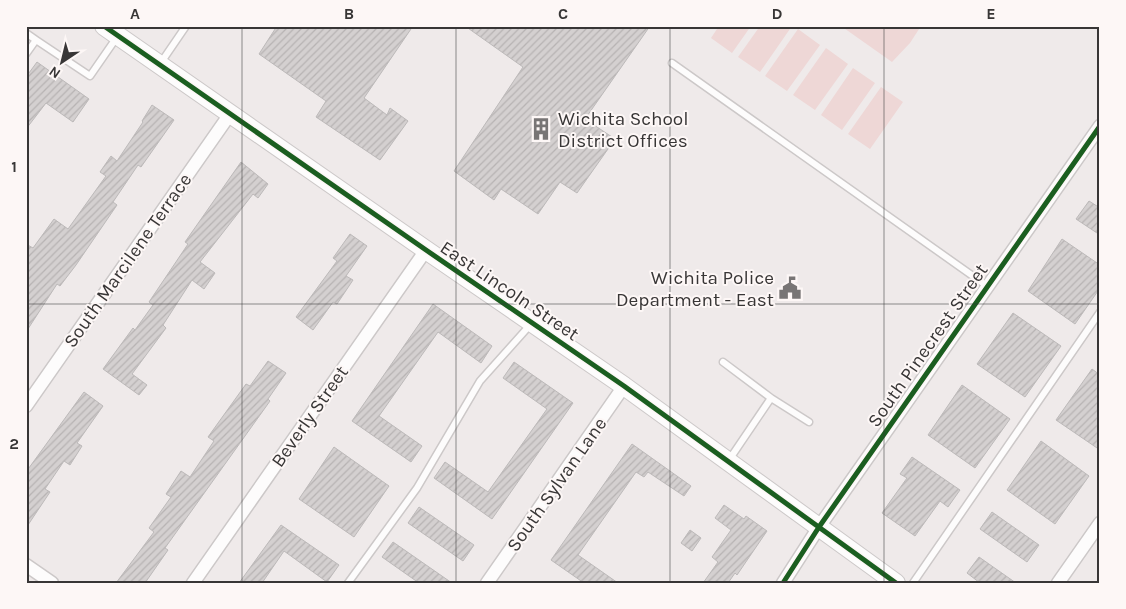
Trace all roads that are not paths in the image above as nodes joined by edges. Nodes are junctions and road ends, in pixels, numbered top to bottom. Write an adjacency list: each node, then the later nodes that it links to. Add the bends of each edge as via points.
1 (186, 26): 7 (lane)
2 (111, 31): 4 (lane, via 90,76); 7 (street, East Lincoln Street)
3 (26, 33): 4 (lane)
4 (36, 40): 5 (lane)
5 (26, 54)
6 (672, 63): 11 (lane)
7 (159, 65): 8 (street, East Lincoln Street)
8 (230, 114): 10 (street, East Lincoln Street); 17 (street, South Marcilene Terrace)
9 (1100, 126): 11 (street, South Pinecrest Street)
10 (426, 250): 13 (street, East Lincoln Street); 24 (street, Beverly Street)
11 (987, 286): 21 (street, South Pinecrest Street)
12 (1100, 312): 29 (lane)
13 (532, 323): 15 (street, East Lincoln Street); 25 (lane, via 480,381 417,488)
14 (723, 362): 16 (lane)
15 (624, 386): 19 (street, East Lincoln Street); 26 (street, South Sylvan Lane)
16 (771, 398): 18 (lane); 19 (lane)
17 (26, 406)
18 (809, 422)
19 (728, 461): 21 (street, East Lincoln Street)
20 (1100, 522): 30 (street)
21 (818, 527): 27 (street, South Pinecrest Street); 28 (street, East Lincoln Street)
22 (26, 565): 23 (street)
23 (52, 583)
24 (193, 583)
25 (348, 583)
26 (487, 583)
27 (783, 583)
28 (896, 583)
29 (913, 583)
30 (1058, 583)

